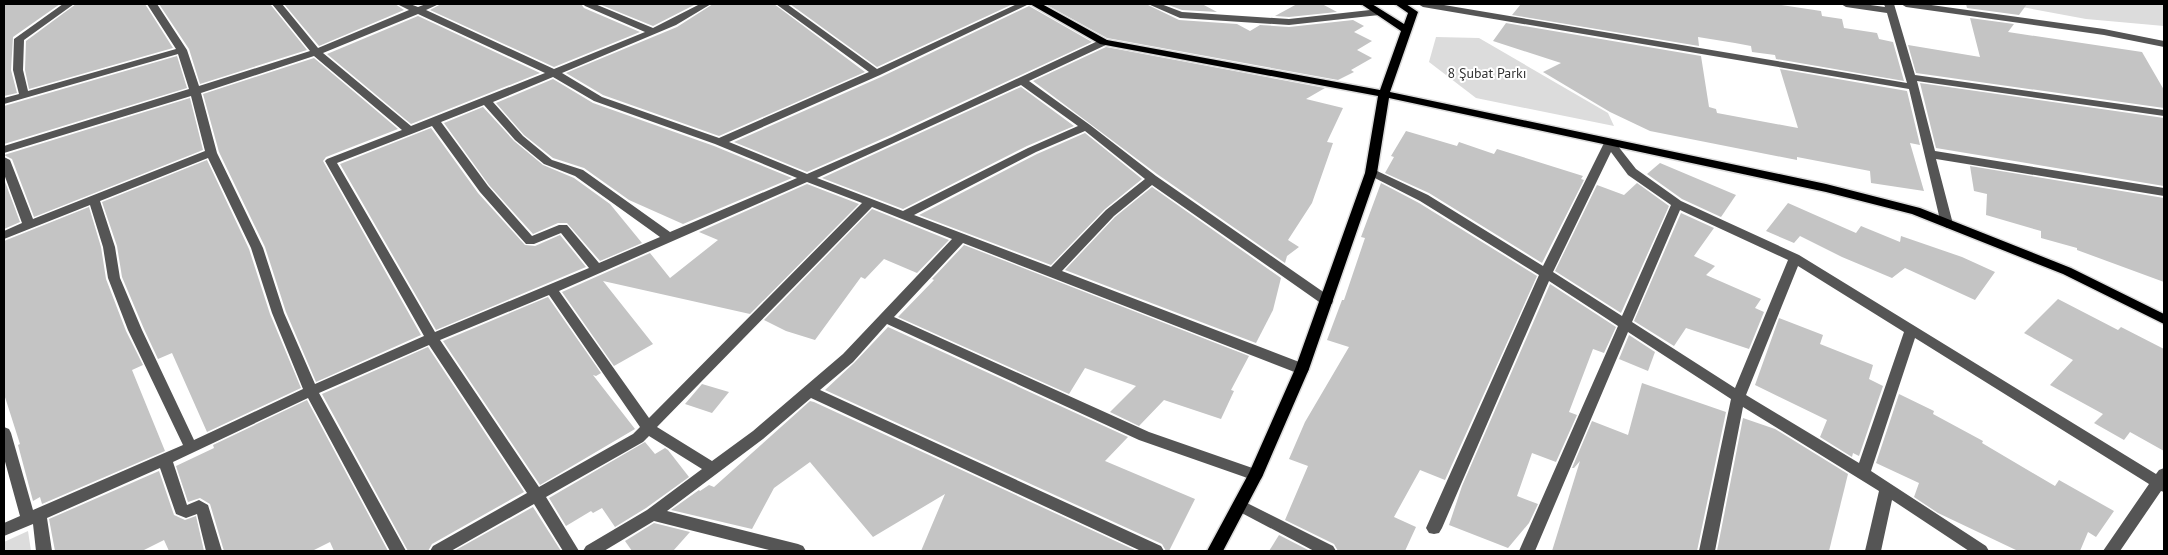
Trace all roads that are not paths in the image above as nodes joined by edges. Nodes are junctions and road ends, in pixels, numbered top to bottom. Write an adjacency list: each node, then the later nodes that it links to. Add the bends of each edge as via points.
1 (69, 4): 31 (street, via 19,39 18,70)
2 (152, 4): 24 (street)
3 (277, 4): 25 (street)
4 (402, 4): 18 (street)
5 (434, 4): 18 (street)
6 (588, 4): 21 (street)
7 (706, 4): 21 (street)
8 (781, 4): 27 (street)
9 (1024, 4): 27 (street)
10 (1035, 4): 22 (main road)
11 (1153, 4): 19 (street, via 1180,15 1289,22)
12 (1366, 4): 19 (main road)
13 (1400, 4): 16 (main road)
14 (1846, 4): 17 (street)
15 (1906, 4): 23 (street, via 2104,32)
16 (1417, 7): 20 (main road); 29 (street)
17 (1890, 7): 29 (street)
18 (418, 10): 25 (street); 26 (street)
19 (1379, 12): 20 (main road)
20 (1407, 30): 32 (main road)
21 (653, 32): 26 (street)
22 (1104, 42): 28 (street); 32 (main road)
23 (2164, 44)
24 (182, 50): 30 (street); 31 (street)
25 (316, 52): 30 (street); 38 (street)
26 (554, 73): 34 (street); 39 (street, via 598,100)
27 (876, 73): 39 (street)
28 (1021, 80): 37 (street); 46 (street)
29 (1912, 82): 35 (street); 43 (street)
30 (195, 91): 41 (street); 42 (street)
31 (24, 94): 33 (street)
32 (1384, 94): 40 (main road); 45 (main road)
33 (4, 100)
34 (486, 101): 36 (street); 57 (street, via 519,138 548,162 585,176)
35 (2164, 113)
36 (434, 121): 38 (street); 59 (street, via 484,188 530,241 563,228)
37 (1086, 127): 47 (street); 52 (street, via 1032,150)
38 (410, 131): 68 (street, via 331,162)
39 (719, 142): 46 (street)
40 (1610, 143): 51 (street, via 1632,172); 53 (main road, via 1826,188 1916,211); 60 (street)
41 (4, 150)
42 (211, 153): 49 (street); 70 (street, via 257,248 278,313)
43 (1930, 154): 48 (street); 53 (street)
44 (4, 160): 54 (street)
45 (1371, 173): 60 (street, via 1424,198); 63 (main road)
46 (807, 178): 50 (street); 57 (street)
47 (1152, 179): 61 (street, via 1110,213); 63 (street)
48 (2164, 192)
49 (94, 200): 54 (street); 75 (street, via 109,247 114,278)
50 (870, 202): 52 (street); 73 (street)
51 (1677, 204): 58 (street); 66 (street)
52 (904, 216): 56 (street)
53 (1947, 224): 65 (main road, via 2067,271)
54 (30, 225): 55 (street)
55 (4, 235)
56 (961, 237): 61 (street); 64 (street)
57 (670, 238): 59 (street)
58 (1795, 258): 67 (street); 72 (street)
59 (596, 269): 62 (street)
60 (1546, 273): 66 (street); 86 (street)
61 (1053, 274): 69 (street)
62 (551, 289): 68 (street); 73 (street)
63 (1327, 301): 69 (main road)
64 (885, 318): 71 (street, via 848,358); 79 (street, via 1144,436)
65 (2164, 319)
66 (1625, 323): 72 (street); 98 (street)
67 (1911, 330): 78 (street); 80 (street)
68 (432, 338): 70 (street); 82 (street)
69 (1302, 369): 79 (main road)
70 (311, 391): 75 (street); 90 (street)
71 (809, 391): 77 (street, via 758,436); 95 (street)
72 (1738, 397): 78 (street); 99 (street)
73 (649, 429): 77 (street); 82 (street)
74 (4, 432): 85 (street)
75 (191, 448): 76 (street)
76 (164, 459): 85 (street); 89 (street, via 181,510 186,512 199,506 203,509)
77 (712, 468): 84 (street)
78 (1863, 473): 81 (street)
79 (1256, 475): 83 (main road)
80 (2162, 481): 102 (street)
81 (1887, 489): 100 (street); 101 (street)
82 (537, 496): 91 (street); 92 (street)
83 (1241, 506): 96 (main road); 97 (street)
84 (652, 514): 93 (street); 94 (street)
85 (34, 517): 87 (street); 88 (street)
86 (1434, 528)
87 (4, 530)
88 (44, 551)
89 (214, 551)
90 (398, 551)
91 (438, 551)
92 (571, 551)
93 (591, 551)
94 (798, 551)
95 (1156, 551)
96 (1215, 551)
97 (1328, 551)
98 (1527, 551)
99 (1707, 551)
100 (1873, 551)
101 (1980, 551)
102 (2111, 551)

